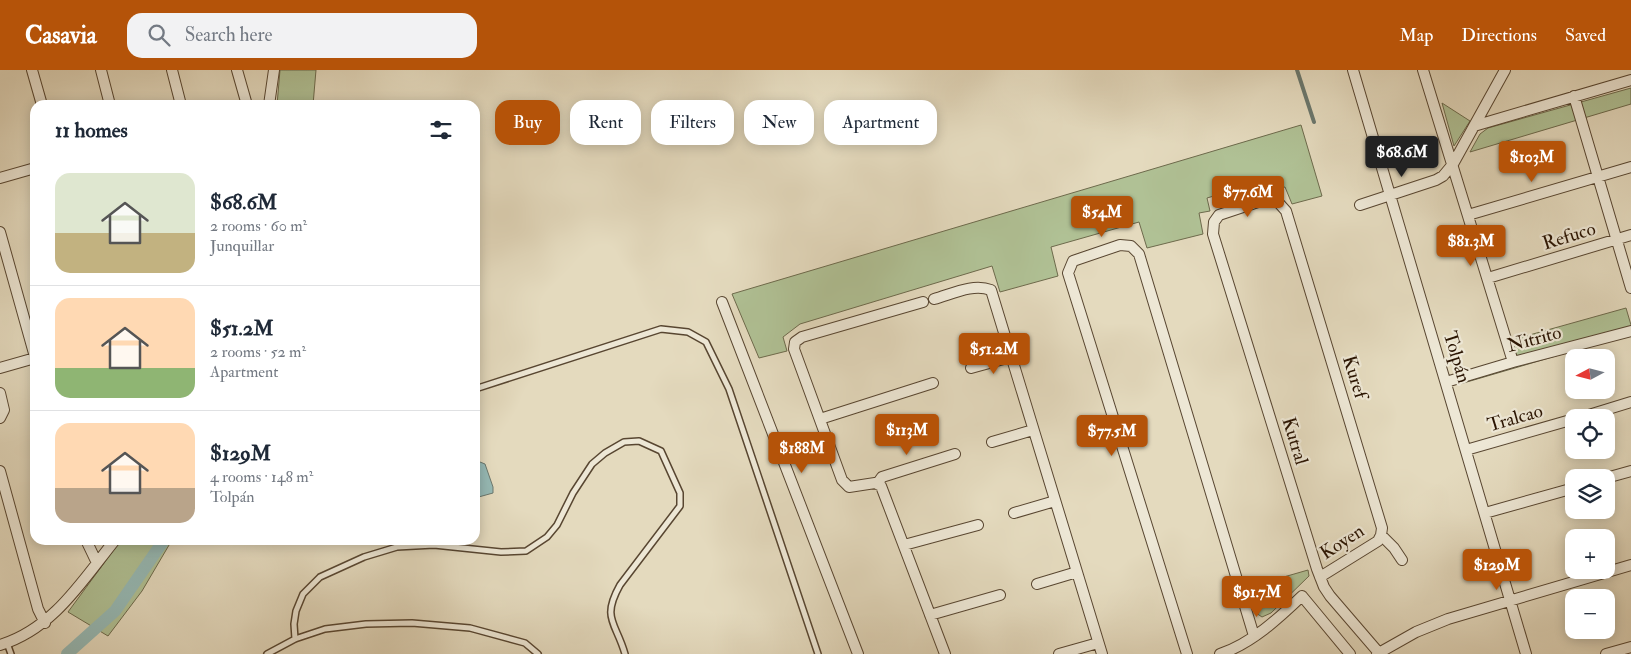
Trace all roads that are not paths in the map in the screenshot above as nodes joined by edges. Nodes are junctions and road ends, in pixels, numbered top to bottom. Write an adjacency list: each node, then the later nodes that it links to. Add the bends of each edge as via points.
1 (32, 70): 13 (street)
2 (101, 70): 14 (street)
3 (172, 70): 15 (street)
4 (237, 70): 16 (street)
5 (274, 70): 17 (street)
6 (1353, 70): 24 (street, Tolpán)
7 (1423, 70): 19 (street)
8 (1504, 70): 18 (street)
9 (1628, 70): 10 (street)
10 (1631, 75)
11 (1631, 80): 12 (street)
12 (1574, 96): 18 (street); 22 (street)
13 (41, 100)
14 (109, 100)
15 (180, 100)
16 (246, 100)
17 (269, 100)
18 (1474, 126): 19 (street)
19 (1452, 164): 24 (street, via 1436,180); 27 (street)
20 (1631, 166): 22 (street)
21 (30, 169): 23 (street)
22 (1597, 177): 27 (street); 30 (street)
23 (0, 178)
24 (1390, 195): 26 (street); 43 (street, Tolpán)
25 (1277, 201): 65 (street, Kuref, via 1286,211 1382,524); 73 (street, Kutral, via 1264,200 1219,215 1214,222 1213,234)
26 (1360, 205)
27 (1468, 215): 31 (street)
28 (0, 232): 37 (street)
29 (1631, 236): 30 (street, Refuco)
30 (1616, 240): 31 (street, Refuco); 32 (street)
31 (1488, 278): 40 (street)
32 (1631, 288)
33 (934, 299): 38 (street, via 973,287 991,290)
34 (722, 302): 90 (street)
35 (923, 302): 50 (street, via 802,337 795,342 794,349)
36 (1631, 331): 40 (street, Nitrito)
37 (30, 339)
38 (1011, 357): 42 (street); 52 (street)
39 (30, 359): 41 (street)
40 (1513, 362): 43 (street, Nitrito)
41 (0, 368)
42 (971, 368)
43 (1446, 382): 54 (street, Tolpán)
44 (933, 383): 50 (street)
45 (480, 387): 89 (lane, via 661,329 688,332 706,342 729,388)
46 (0, 393): 49 (street, via 4,410)
47 (1631, 402): 48 (street)
48 (1608, 409)
49 (0, 418)
50 (820, 419): 59 (street, via 842,480 849,486)
51 (1565, 422): 54 (street, Tralcao)
52 (1033, 430): 53 (street); 61 (street)
53 (992, 442)
54 (1466, 450): 63 (street, Tolpán)
55 (955, 454): 59 (street, via 882,477)
56 (1631, 471): 58 (street)
57 (0, 472): 78 (street, via 38,609)
58 (1615, 475)
59 (878, 484): 68 (street)
60 (1565, 491): 63 (street)
61 (1055, 501): 62 (street); 72 (street)
62 (1014, 513)
63 (1485, 513): 76 (street, Tolpán)
64 (978, 524): 68 (street)
65 (1381, 535): 69 (street); 73 (street, Koyen, via 1375,543)
66 (88, 545): 70 (street)
67 (111, 545): 70 (street)
68 (904, 545): 77 (street)
69 (1402, 560)
70 (97, 563): 78 (street)
71 (1631, 565): 76 (street)
72 (1076, 572): 74 (street); 81 (street)
73 (1320, 577): 84 (street, Kutral, via 1330,596)
74 (1037, 584)
75 (1000, 594): 77 (street)
76 (1510, 600): 84 (street, via 1432,625); 97 (street, Tolpán)
77 (930, 615): 91 (street)
78 (45, 623): 82 (street)
79 (1254, 636): 94 (street, via 1139,254 1131,246 1120,245 1074,261 1068,273); 95 (street); 96 (street, via 1302,596)
80 (295, 639): 86 (lane); 87 (lane, via 325,629 412,623 470,628 525,643); 88 (lane, via 296,611 303,594 320,577 364,556 397,547 434,545 501,552 526,551 547,537 557,525 573,492 592,464 624,442 639,441 661,451 680,493 680,506 612,599 612,623)
81 (1098, 643): 92 (street); 93 (street)
82 (3, 644): 85 (lane)
83 (1631, 647): 98 (street)
84 (1378, 653)
85 (11, 654)
86 (267, 654)
87 (538, 654)
88 (625, 654)
89 (818, 654)
90 (858, 654)
91 (945, 654)
92 (1059, 654)
93 (1102, 654)
94 (1187, 654)
95 (1220, 654)
96 (1350, 654)
97 (1526, 654)
98 (1606, 654)

